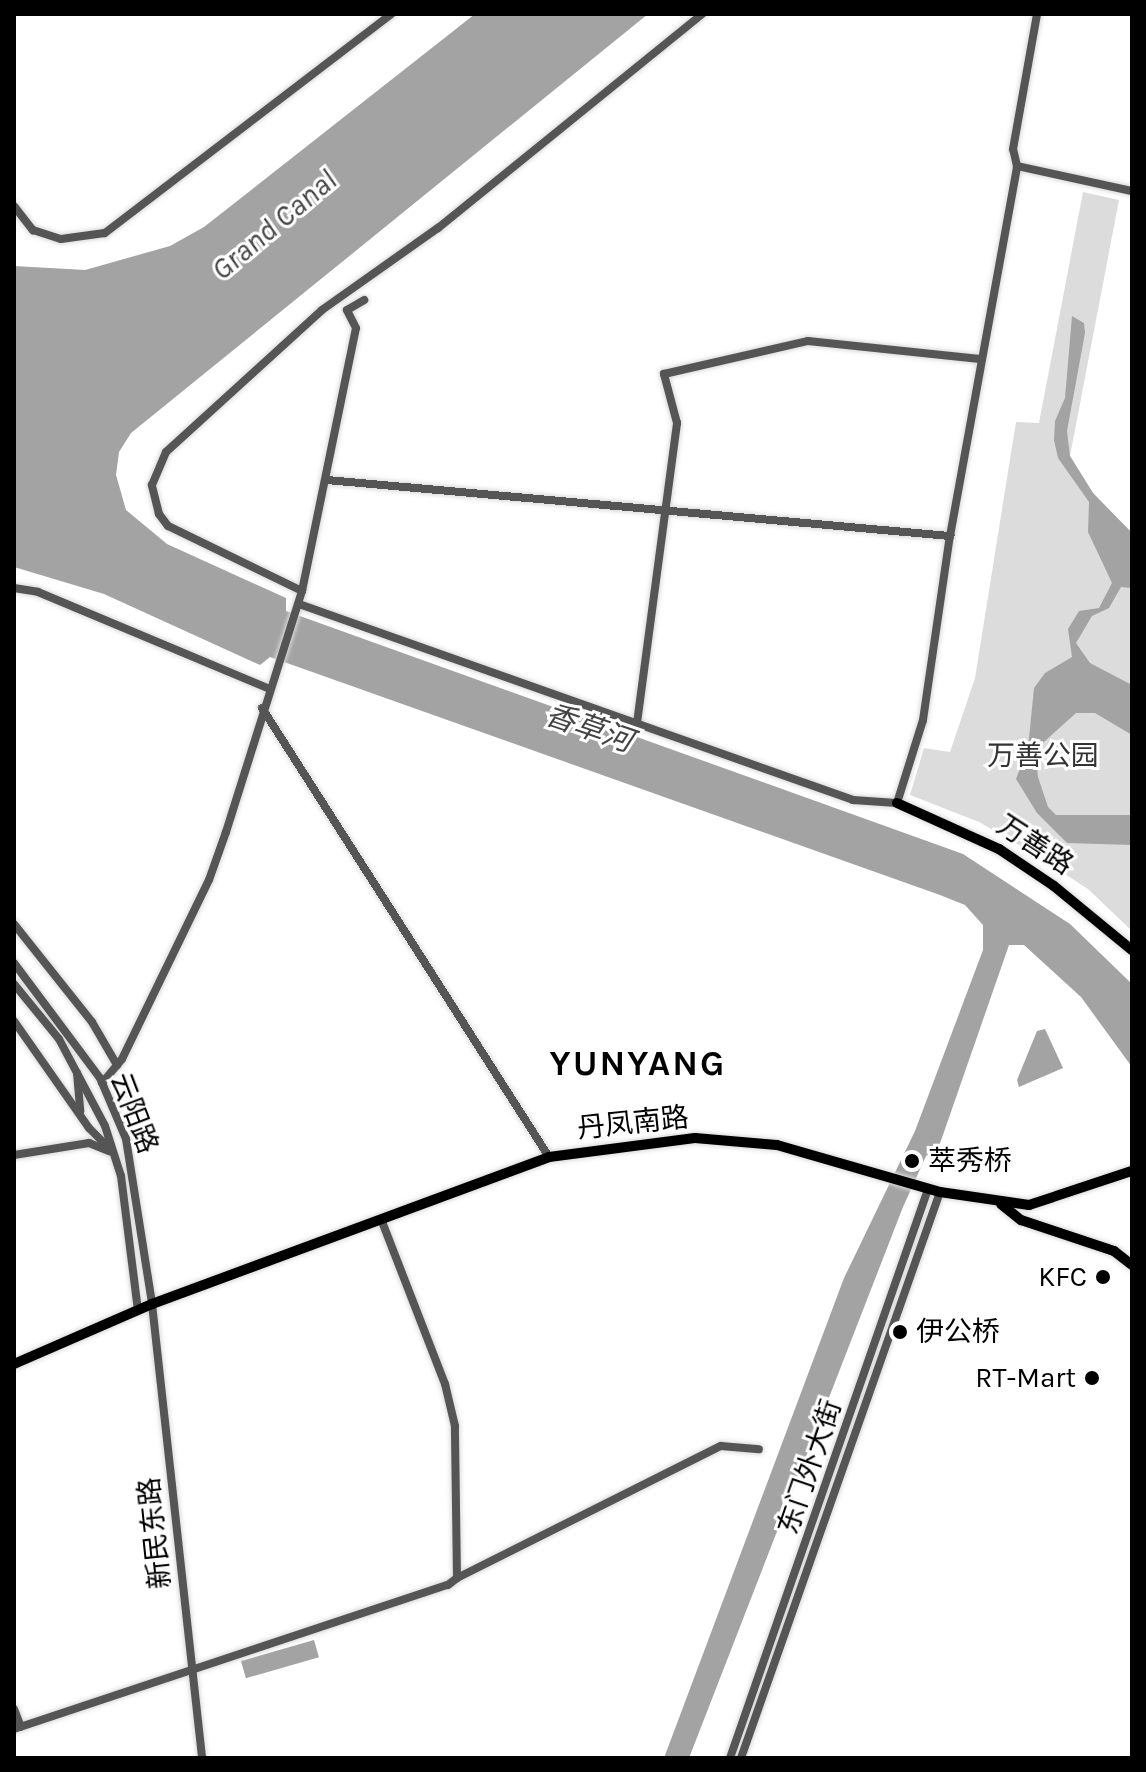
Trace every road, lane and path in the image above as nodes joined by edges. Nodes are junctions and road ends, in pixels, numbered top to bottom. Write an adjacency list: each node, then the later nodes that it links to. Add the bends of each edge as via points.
1 (391, 14): 6 (street, via 105,233 61,239 33,230)
2 (702, 14): 13 (street, via 438,228 322,310 166,452 152,485 159,514 168,526)
3 (1037, 14): 4 (street, via 1013,149)
4 (1017, 166): 5 (street); 8 (street)
5 (1132, 191)
6 (14, 206)
7 (364, 300): 9 (street, via 347,310 356,328)
8 (980, 359): 10 (street, via 808,341 664,374 677,423); 11 (street)
9 (327, 480): 10 (street); 13 (street)
10 (666, 509): 11 (street); 17 (street)
11 (950, 536): 18 (street, via 923,720)
12 (14, 588): 15 (street, via 38,592)
13 (302, 591): 14 (street)
14 (299, 606): 15 (street); 17 (street)
15 (268, 688): 16 (street)
16 (262, 708): 24 (street, via 209,880); 31 (street)
17 (637, 723): 18 (street, via 853,800)
18 (897, 803): 20 (main road, 万善路, via 999,849 1102,922)
19 (14, 924): 24 (street, via 92,1022)
20 (1132, 950)
21 (14, 963): 26 (street, 云阳路, via 59,1017)
22 (14, 984): 25 (street, 云阳路)
23 (14, 1021): 27 (street)
24 (117, 1065): 26 (street)
25 (77, 1068): 27 (street); 29 (street, 云阳路)
26 (102, 1083): 38 (street, 云阳路, via 126,1139)
27 (80, 1114): 28 (street); 29 (street)
28 (89, 1143): 29 (street); 30 (street)
29 (114, 1153): 39 (street, 云阳路)
30 (14, 1155)
31 (549, 1157): 33 (main road, 丹凤南路, via 695,1138 777,1145); 36 (main road, 丹凤南路)
32 (1132, 1171): 35 (main road, 丹凤南路, via 1029,1205)
33 (928, 1189): 34 (main road, 丹凤南路); 47 (street, 东门外大街)
34 (940, 1192): 35 (main road, 丹凤南路); 48 (street, 东门外大街)
35 (1001, 1204): 37 (main road, via 1021,1220 1114,1251)
36 (381, 1219): 38 (main road, 丹凤南路); 42 (street, via 445,1384 455,1426)
37 (1132, 1265)
38 (152, 1304): 39 (main road, 丹凤南路); 43 (street, 新民东路)
39 (138, 1310): 40 (main road, 丹凤南路)
40 (14, 1364)
41 (759, 1449): 42 (street, via 721,1446)
42 (457, 1578): 43 (street)
43 (192, 1670): 45 (street); 46 (street, 新民东路)
44 (14, 1709): 45 (street)
45 (18, 1728)
46 (202, 1758)
47 (730, 1758)
48 (741, 1758)

